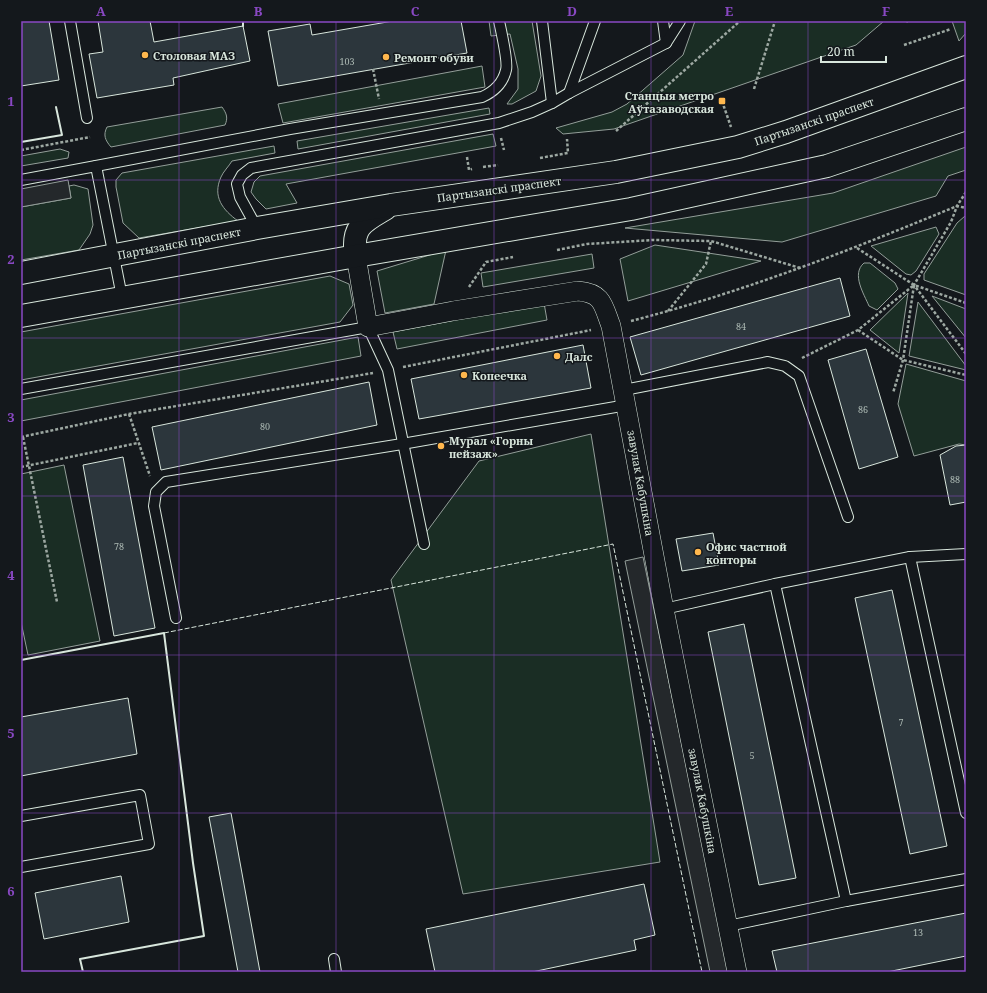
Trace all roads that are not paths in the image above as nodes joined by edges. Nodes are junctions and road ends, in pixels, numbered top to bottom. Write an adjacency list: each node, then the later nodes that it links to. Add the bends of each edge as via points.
1 (70, 21): 11 (lane)
2 (499, 21): 13 (lane, via 506,70 499,84 482,98 247,136)
3 (542, 21): 10 (lane)
4 (595, 21): 9 (lane)
5 (663, 21): 7 (lane)
6 (680, 21): 7 (lane)
7 (666, 43): 9 (lane)
8 (966, 67): 15 (main road, Партызанскі праспект, via 738,147 616,172)
9 (569, 93): 10 (lane)
10 (552, 103): 16 (lane, via 499,123 251,168 242,174 237,184 240,196)
11 (87, 118)
12 (966, 119): 18 (main road, via 827,166 631,209)
13 (96, 166): 14 (lane); 17 (lane)
14 (21, 180)
15 (391, 205): 16 (main road, Партызанскі праспект); 18 (main road, via 367,219 357,229 354,243)
16 (257, 228): 17 (main road, Партызанскі праспект)
17 (113, 255): 19 (main road, Партызанскі праспект); 20 (lane)
18 (356, 256): 20 (main road); 22 (street)
19 (21, 273)
20 (122, 297): 21 (main road)
21 (21, 316)
22 (368, 327): 23 (lane); 24 (street, завулак Кабушкіна, via 578,291 590,292 602,302 611,326); 25 (lane, via 388,370)
23 (21, 389)
24 (625, 397): 25 (lane); 26 (lane, via 768,362 785,366 799,376); 31 (street, завулак Кабушкіна)
25 (402, 444): 27 (lane); 32 (lane, via 166,482 156,492 154,506)
26 (848, 517)
27 (424, 544)
28 (966, 554): 29 (lane)
29 (910, 558): 30 (lane); 33 (lane)
30 (775, 584): 31 (lane); 37 (lane)
31 (664, 609): 38 (street, завулак Кабушкіна)
32 (176, 618)
33 (966, 813)
34 (21, 816): 35 (lane, via 140,795 149,844)
35 (21, 867)
36 (966, 879): 37 (lane)
37 (846, 901): 38 (lane)
38 (728, 926): 41 (street, завулак Кабушкіна)
39 (334, 959): 40 (lane)
40 (336, 972)
41 (736, 972)

